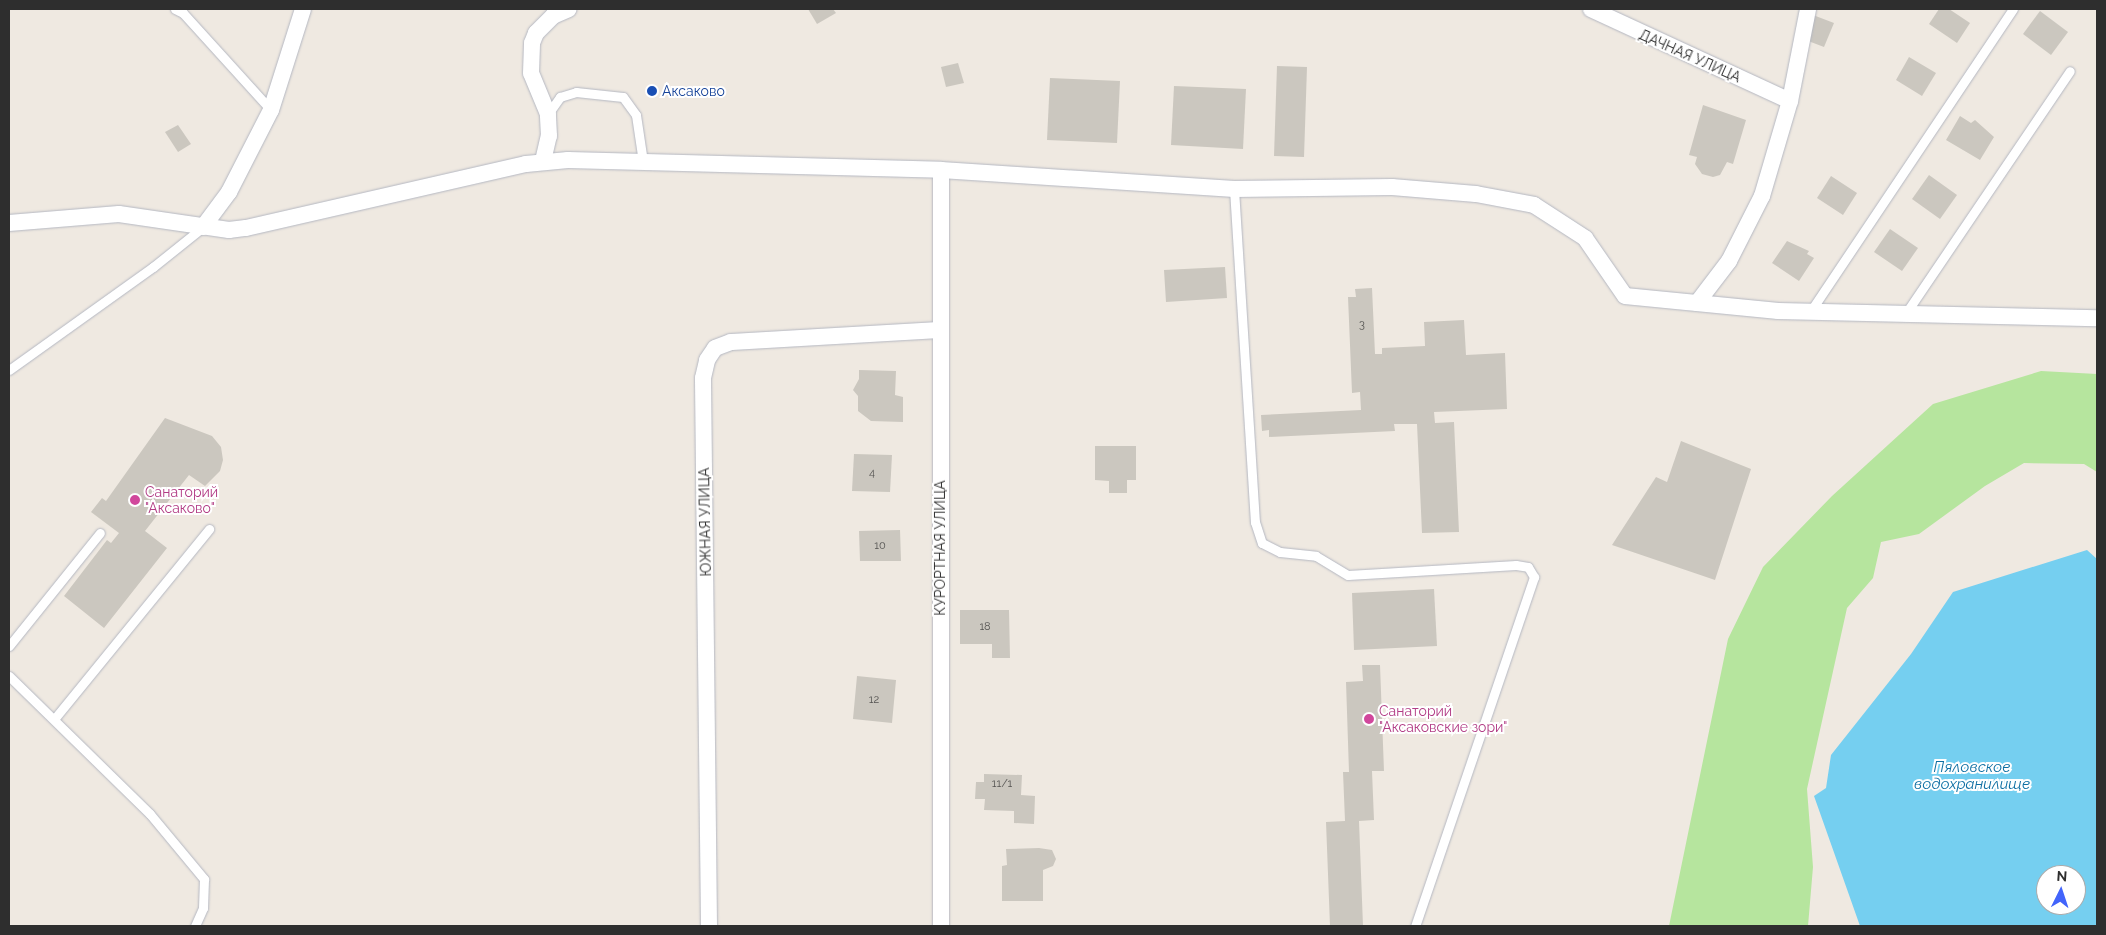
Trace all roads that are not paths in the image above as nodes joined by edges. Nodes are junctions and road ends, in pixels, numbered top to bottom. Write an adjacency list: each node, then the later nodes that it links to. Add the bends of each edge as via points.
1 (175, 9): 9 (lane, via 183,13)
2 (303, 9): 9 (street)
3 (569, 9): 10 (street, via 554,16 536,33 532,43 531,73)
4 (1591, 9): 8 (street, ДАЧНАЯ УЛИЦА)
5 (1808, 9): 8 (street)
6 (2013, 9): 18 (lane)
7 (2070, 71): 19 (lane)
8 (1790, 101): 17 (street, via 1762,196 1729,261)
9 (271, 110): 16 (street, via 230,192)
10 (548, 114): 11 (street); 12 (lane, via 560,97 576,92 623,97 636,115)
11 (543, 161): 12 (street); 16 (street, via 246,228)
12 (643, 162): 13 (street)
13 (941, 170): 14 (street); 21 (street, КУРОРТНАЯ УЛИЦА)
14 (1234, 189): 17 (street, via 1392,187 1476,194 1534,205 1586,238 1625,296); 31 (lane, via 1255,522 1262,543 1280,552 1316,556 1348,575 1516,565 1528,567 1534,577)
15 (9, 223): 16 (street, via 119,214)
16 (203, 227): 22 (lane, via 154,268)
17 (1697, 303): 18 (street)
18 (1810, 312): 19 (street)
19 (1906, 313): 20 (street)
20 (2097, 318)
21 (940, 330): 29 (street, ЮЖНАЯ УЛИЦА, via 731,342 716,348 706,360 703,378); 30 (street, КУРОРТНАЯ УЛИЦА)
22 (9, 370)
23 (210, 529): 27 (lane)
24 (100, 533): 25 (lane)
25 (9, 646)
26 (9, 676): 27 (lane)
27 (55, 718): 28 (lane, via 150,814 204,880 203,908)
28 (195, 926)
29 (709, 926)
30 (941, 926)
31 (1415, 926)

